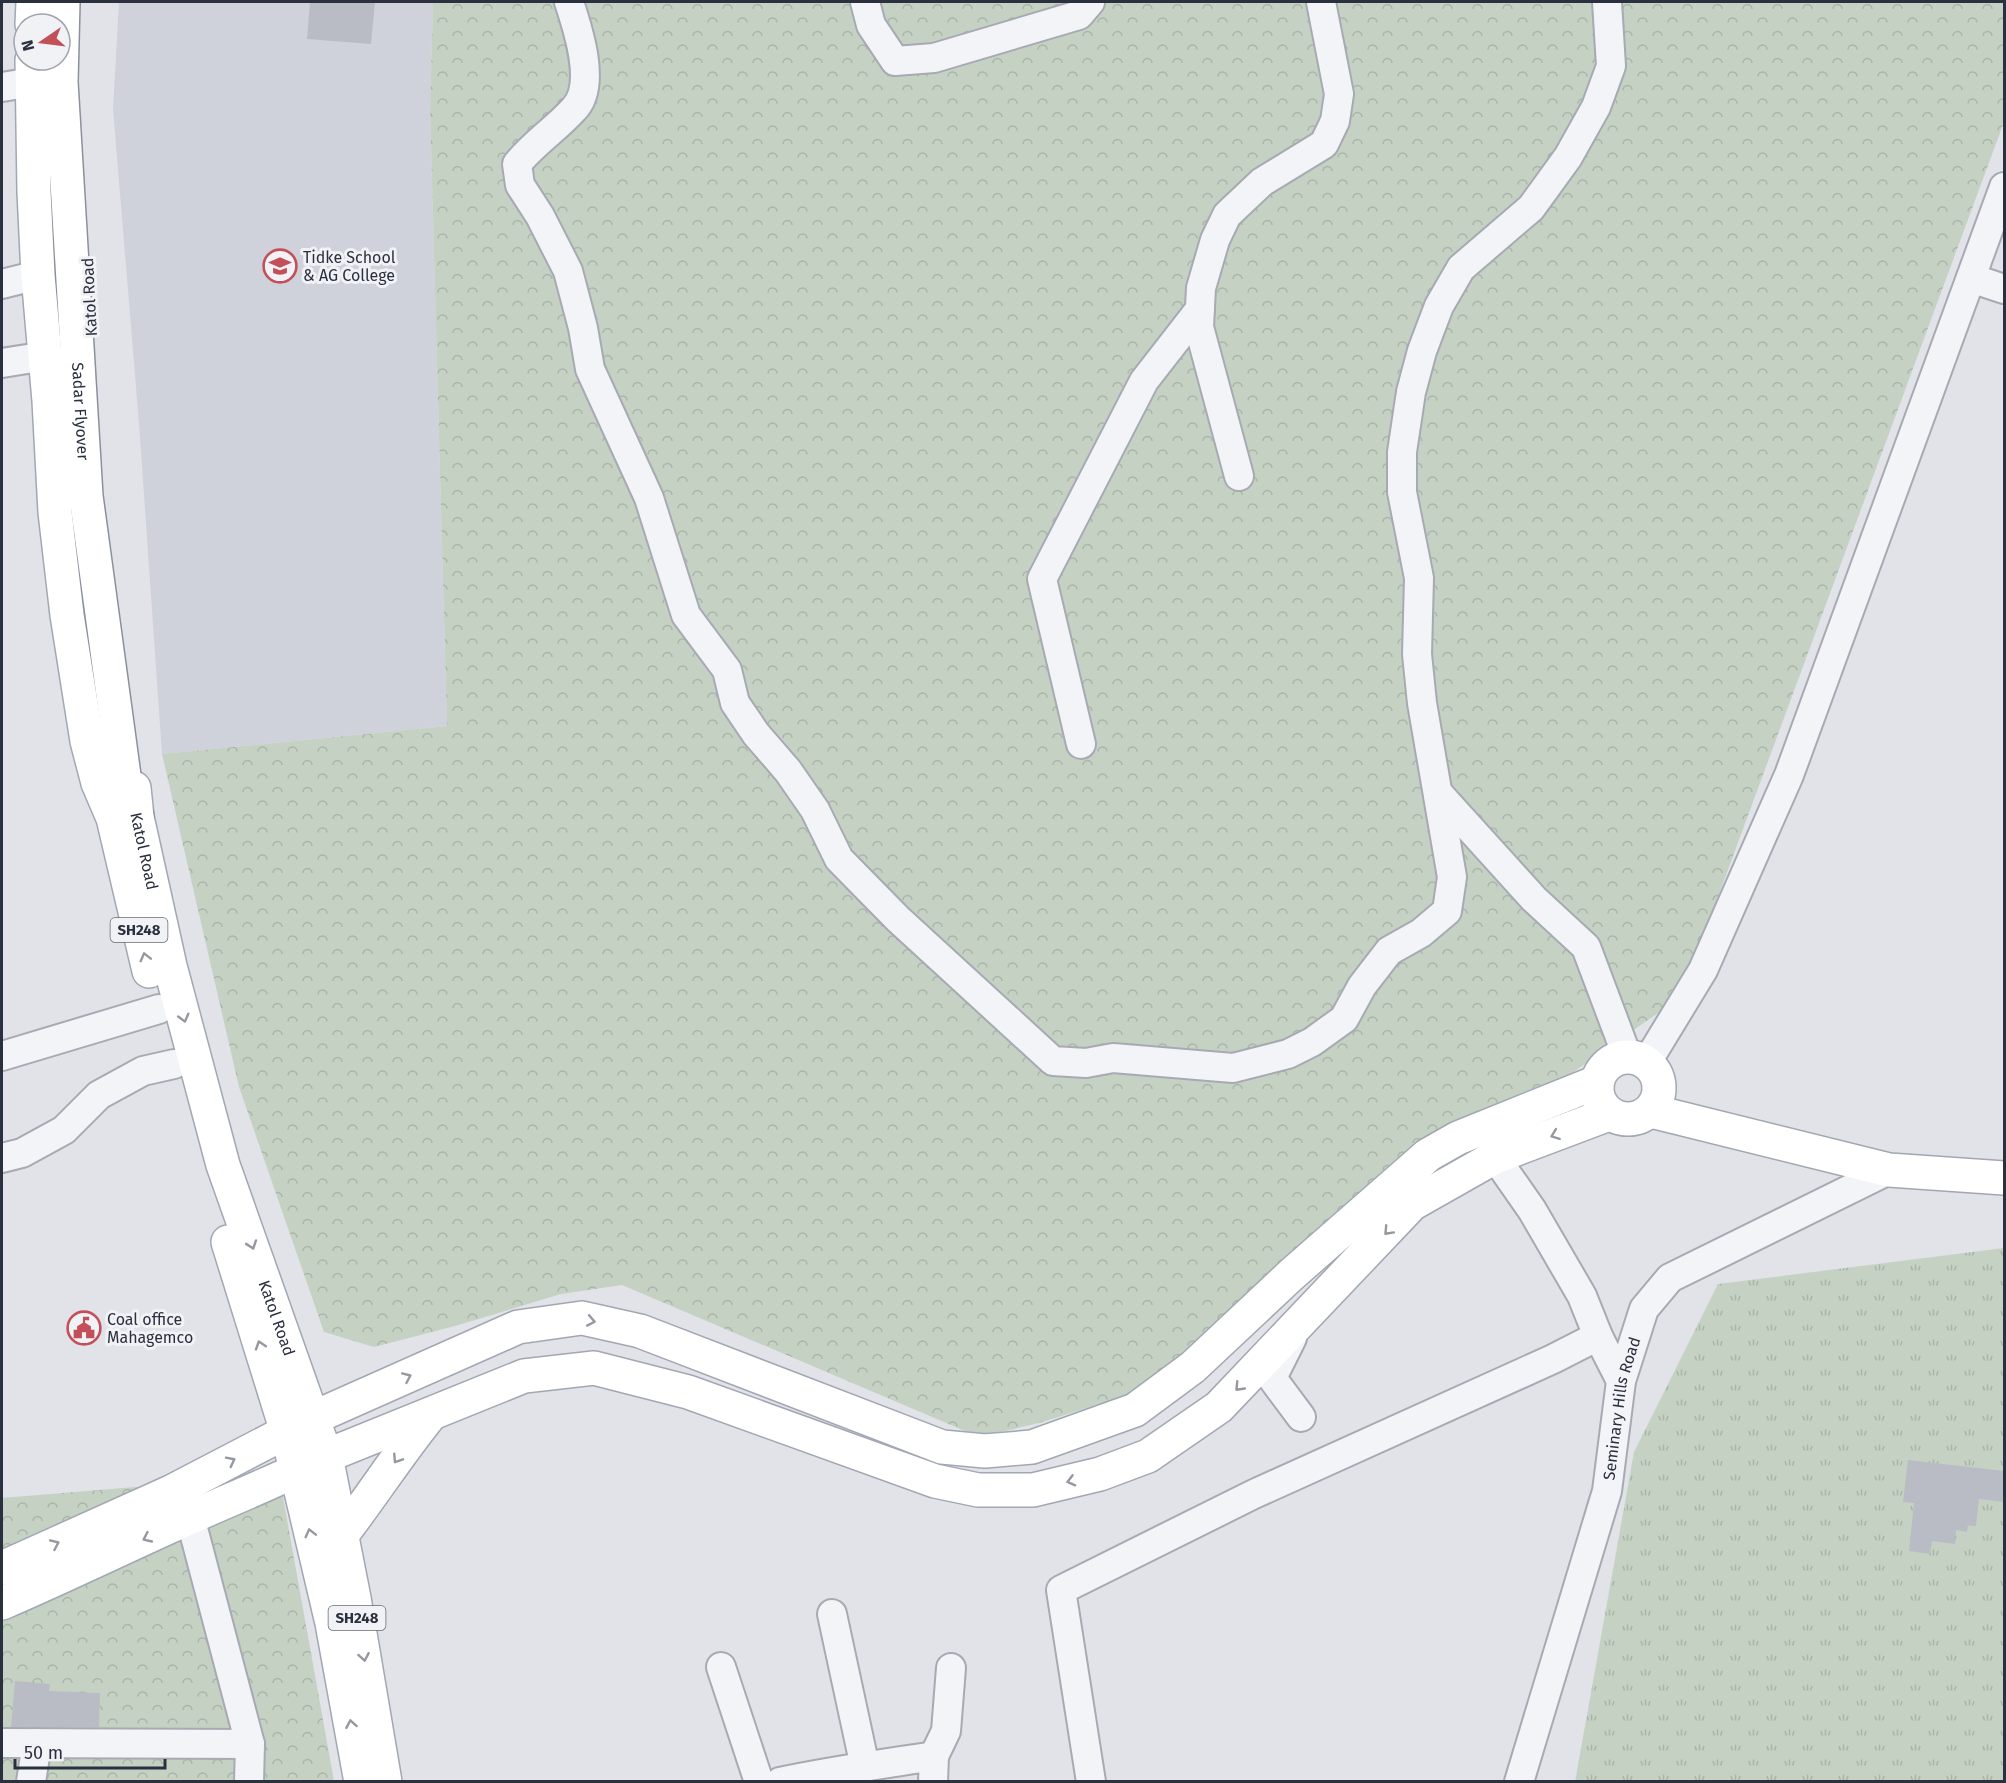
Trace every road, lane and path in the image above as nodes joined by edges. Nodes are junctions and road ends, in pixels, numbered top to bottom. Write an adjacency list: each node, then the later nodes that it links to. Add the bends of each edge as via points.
1 (63, 2): 18 (main road, Sadar Flyover, via 61,82 87,496)
2 (77, 2): 21 (main road, Katol Road / SH248, via 75,71 100,496)
3 (569, 2): 20 (street, via 582,48 586,84 576,108 517,164 520,185 568,271 590,369 650,498 686,615 727,670 735,703 814,810 839,859 1029,1041 1053,1061 1086,1063 1113,1058 1233,1068 1288,1054 1312,1042 1344,1019 1362,986 1389,951 1421,933 1447,911 1452,877)
4 (865, 2): 5 (street, via 871,25 895,61 934,58 1079,15)
5 (1090, 2)
6 (1321, 2): 14 (street, via 1339,94 1335,121 1324,144 1262,182 1227,214 1201,288)
7 (1607, 2): 20 (street, via 1611,66 1596,107 1568,157 1531,208 1461,268 1439,306 1411,392 1402,452 1402,492 1419,578 1417,654)
8 (29, 72): 10 (main road, Katol Road / SH248); 18 (main road, Sadar Flyover, via 51,94 74,501)
9 (2004, 187): 11 (street)
10 (38, 275): 12 (street); 15 (main road, Katol Road / SH248)
11 (1971, 278): 13 (street); 24 (street, via 1789,775 1703,970)
12 (2, 284)
13 (2004, 290)
14 (1200, 309): 17 (street, via 1199,327); 19 (street, via 1144,381 1042,579)
15 (46, 356): 16 (street); 21 (main road, Katol Road / SH248, via 55,512 87,741 98,783)
16 (2, 363)
17 (1239, 476)
18 (109, 736): 21 (main road, Sadar Flyover, via 125,783)
19 (1081, 744)
20 (1438, 793): 24 (street, via 1534,898 1586,947)
21 (125, 818): 22 (main road, Katol Road / SH248, one-way to 21); 38 (main road, Katol Road / SH248, one-way to 38)
22 (159, 1009): 23 (street); 25 (main road, Katol Road / SH248)
23 (2, 1056)
24 (1637, 1059): 26 (main road, via 1613,1060); 27 (main road, via 1658,1077 1659,1095)
25 (174, 1064): 30 (street, via 143,1071 99,1095 64,1130 22,1153); 38 (main road, Katol Road / SH248, one-way to 25)
26 (1597, 1082): 28 (main road, via 1599,1100); 38 (main road, one-way to 26, via 518,1328 582,1318 640,1331 942,1447 985,1451 1032,1447 1135,1410 1193,1367 1428,1155 1458,1138)
27 (1651, 1111): 28 (main road, via 1638,1119 1623,1120); 31 (main road)
28 (1609, 1114): 29 (main road, one-way to 29)
29 (1495, 1157): 33 (main road, one-way to 33, via 1412,1204); 34 (street, via 1532,1210 1582,1296)
30 (2, 1158)
31 (1889, 1170): 32 (main road); 35 (street, Seminary Hills Road, via 1670,1278 1644,1309)
32 (2004, 1178)
33 (1299, 1325): 36 (main road, one-way to 36, via 1220,1407 1148,1456 1100,1474 1033,1490 978,1490 935,1480 688,1392 594,1368 524,1376); 37 (street, via 1272,1378)
34 (1598, 1336): 35 (street); 59 (street, via 1254,1494 1061,1590)
35 (1621, 1381): 60 (street, Seminary Hills Road, via 1607,1491)
36 (433, 1413): 39 (main road); 42 (main road, one-way to 42)
37 (1301, 1417)
38 (300, 1425): 39 (main road, Katol Road / SH248); 40 (main road, Katol Road / SH248); 43 (main road, one-way to 38, via 173,1491)
39 (326, 1455): 40 (main road); 42 (main road, Katol Road / SH248)
40 (297, 1472): 41 (main road); 55 (main road, Katol Road / SH248, one-way to 40, via 332,1623)
41 (190, 1517): 44 (main road, one-way to 44); 50 (street)
42 (341, 1536): 56 (main road, Katol Road / SH248, one-way to 56)
43 (2, 1568)
44 (2, 1603)
45 (832, 1614): 51 (street)
46 (721, 1667): 57 (street)
47 (951, 1668): 52 (street, via 946,1731)
48 (2, 1743): 49 (street)
49 (37, 1743): 50 (street); 53 (street)
50 (250, 1744): 54 (street)
51 (865, 1767): 52 (street); 58 (street)
52 (934, 1769)
53 (32, 1782)
54 (249, 1782)
55 (361, 1782)
56 (386, 1782)
57 (759, 1782)
58 (780, 1782)
59 (1091, 1782)
60 (1519, 1782)

